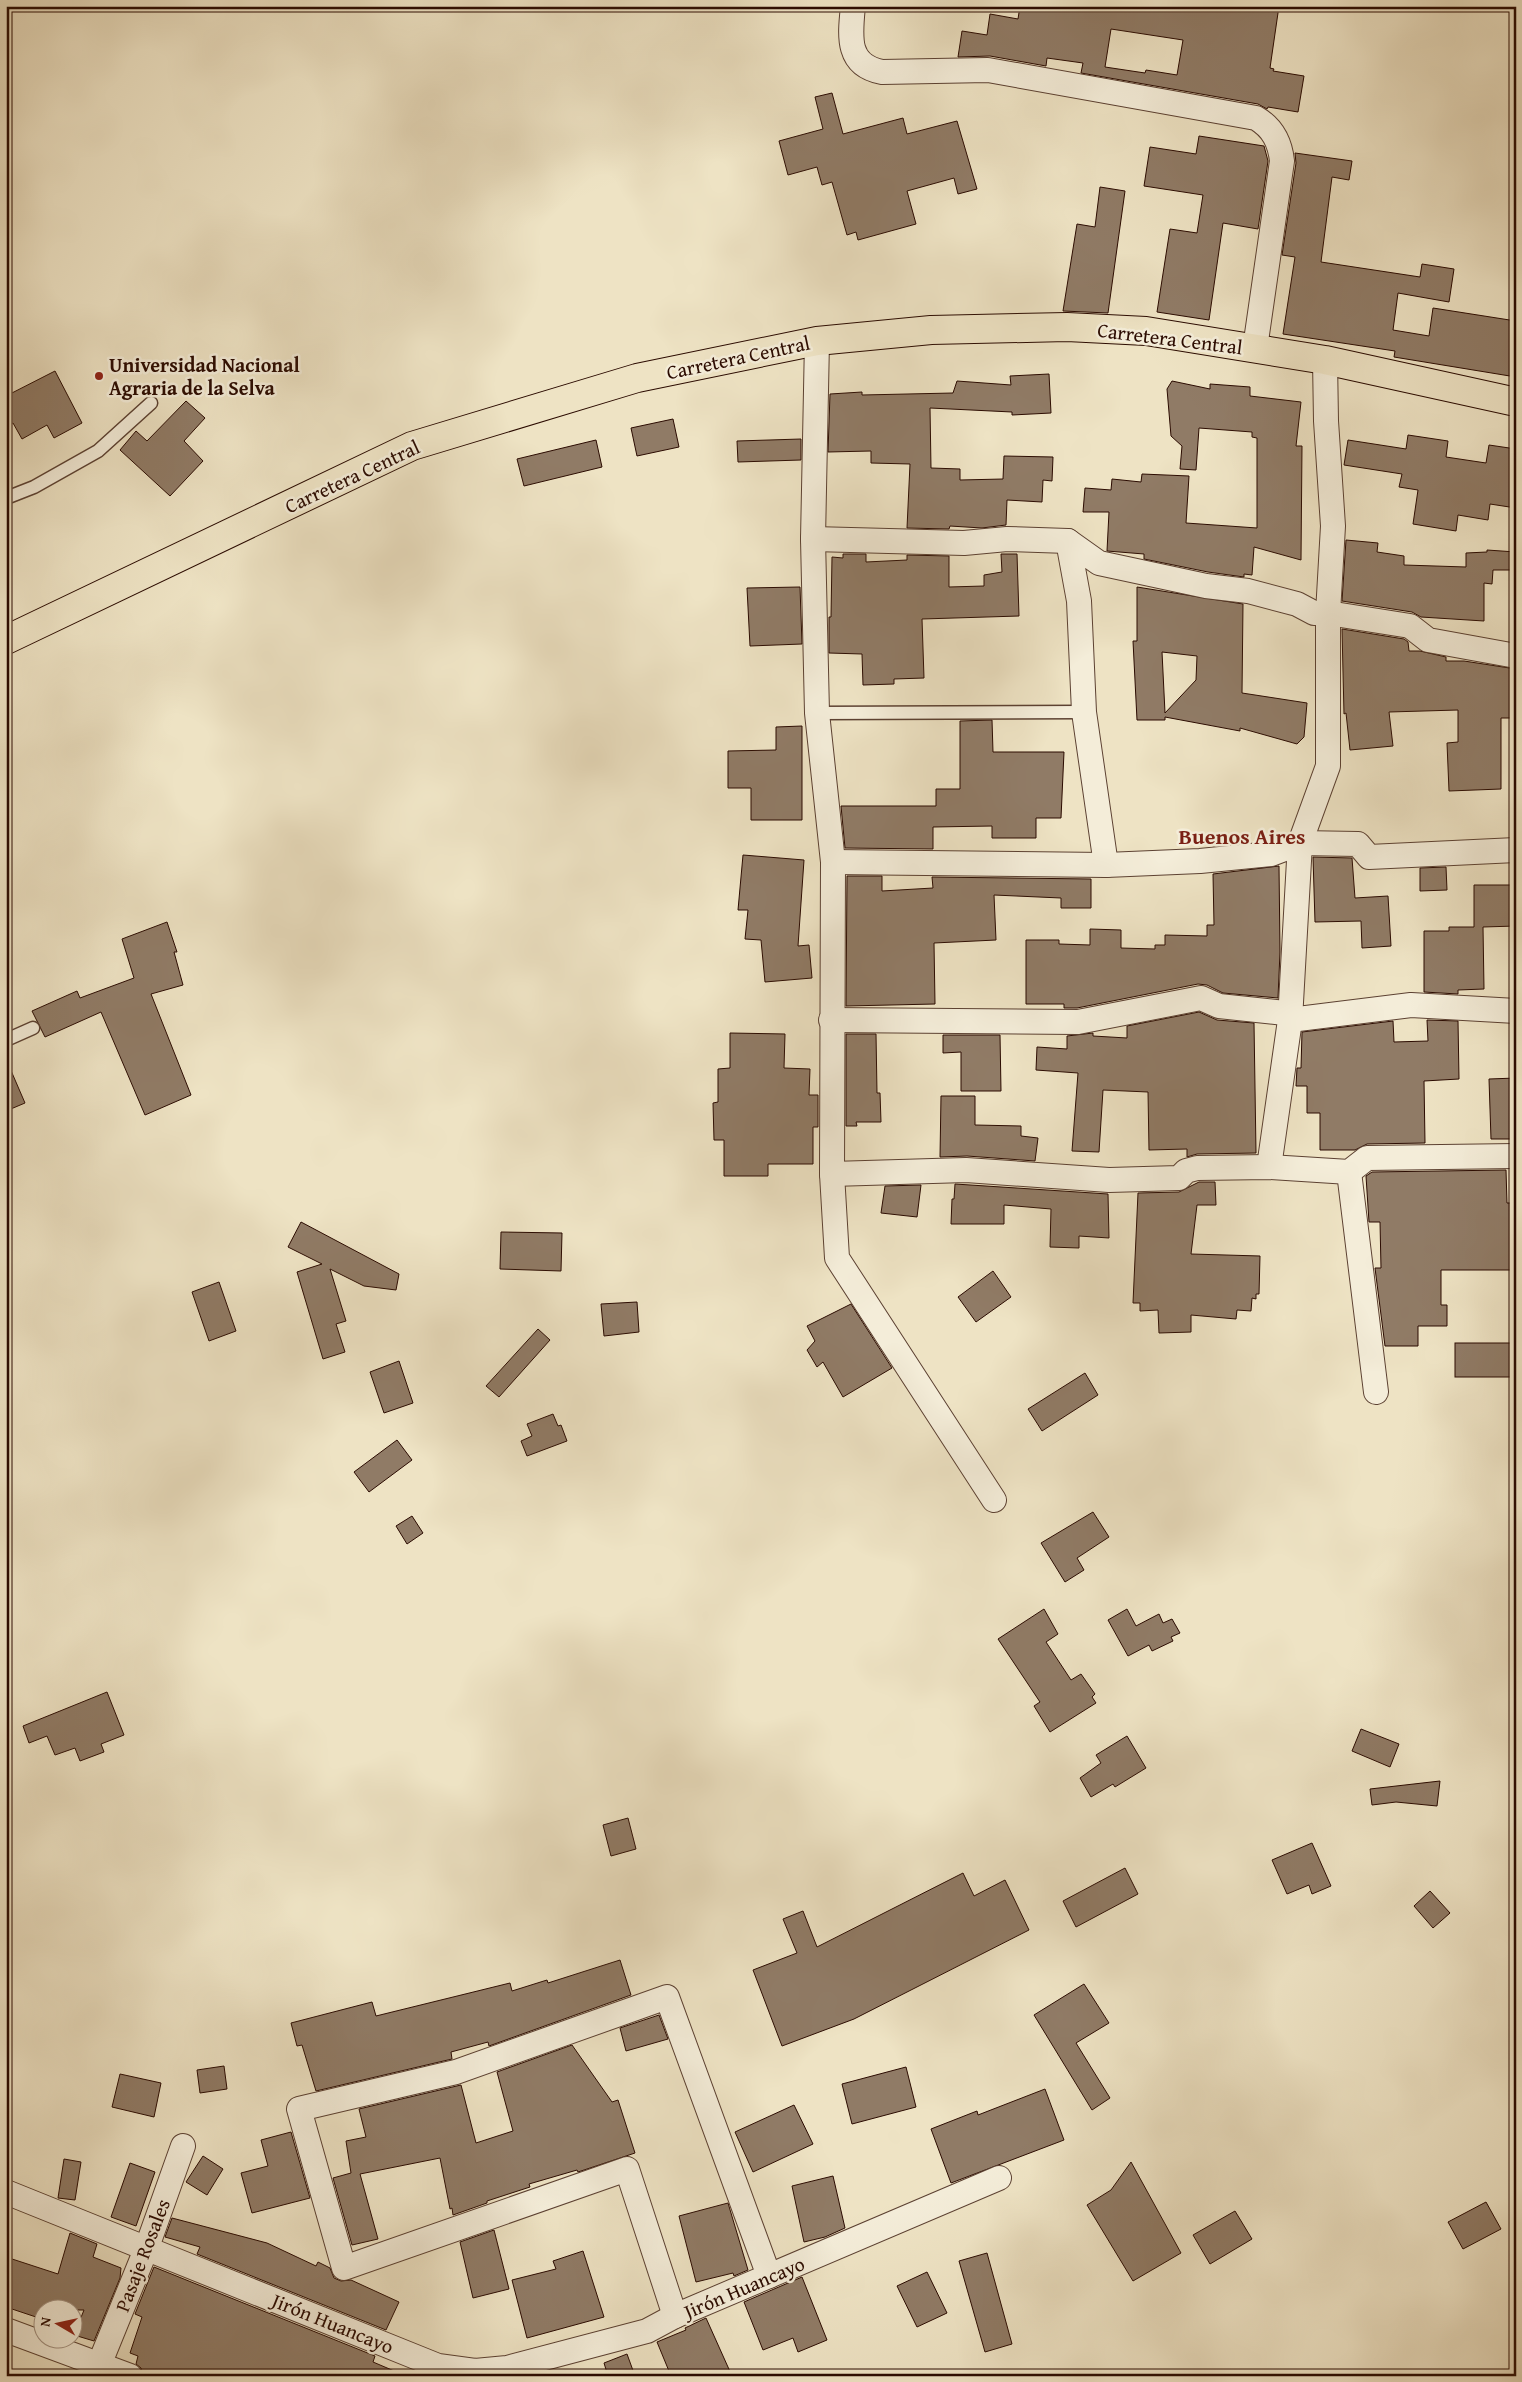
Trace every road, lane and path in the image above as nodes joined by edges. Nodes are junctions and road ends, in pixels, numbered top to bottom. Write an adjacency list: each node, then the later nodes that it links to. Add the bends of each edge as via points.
1 (853, 6): 3 (street, via 852,51 860,63 874,71 988,70 1264,122 1276,136 1282,161)
2 (817, 341): 3 (highway, Carretera Central, via 931,330 1067,328 1146,331); 8 (street); 11 (highway, Carretera Central, via 637,378 412,446)
3 (1255, 348): 4 (highway, Carretera Central)
4 (1325, 360): 5 (highway, Carretera Central); 10 (street, via 1333,526)
5 (1516, 402)
6 (151, 403): 7 (lane, via 98,451 34,487)
7 (6, 498)
8 (813, 539): 9 (street, via 964,544 1007,538); 14 (street)
9 (1068, 541): 10 (street, via 1098,563 1206,586 1248,591 1297,604 1314,613); 13 (street, via 1079,601)
10 (1328, 613): 12 (street, via 1410,626 1428,640); 15 (street, via 1328,766)
11 (6, 640)
12 (1516, 656)
13 (1084, 712): 14 (lane); 18 (street)
14 (817, 713): 17 (street)
15 (1300, 843): 16 (street, via 1358,844 1369,857); 18 (street, via 1271,854); 21 (street)
16 (1516, 850)
17 (832, 862): 18 (street); 20 (street)
18 (1106, 865)
19 (1516, 1011): 21 (street, via 1411,1005)
20 (831, 1020): 21 (street, via 1078,1022 1201,998 1219,1006 1285,1013); 27 (street)
21 (1290, 1020): 25 (street)
22 (33, 1028): 23 (lane)
23 (6, 1040)
24 (1516, 1156): 26 (street, via 1367,1158)
25 (1269, 1167): 26 (street); 27 (street, via 1197,1168 1186,1171 1179,1178 1109,1180 966,1170)
26 (1349, 1172): 28 (street)
27 (832, 1174): 29 (street, via 837,1258)
28 (1376, 1392)
29 (994, 1500)
30 (183, 2146): 33 (street, Pasaje Rosales)
31 (999, 2178): 34 (street, Jirón Huancayo)
32 (6, 2192): 33 (street, Jirón Huancayo)
33 (147, 2247): 35 (street, Jirón Huancayo, via 438,2366 475,2371 507,2368 647,2331); 37 (street, Pasaje Rosales)
34 (768, 2276): 35 (street, Jirón Huancayo); 35 (street, via 667,1997 456,2072 299,2109 344,2268 627,2169)
35 (675, 2316)
36 (6, 2330): 37 (street)
37 (99, 2364): 38 (street)
38 (126, 2375)

